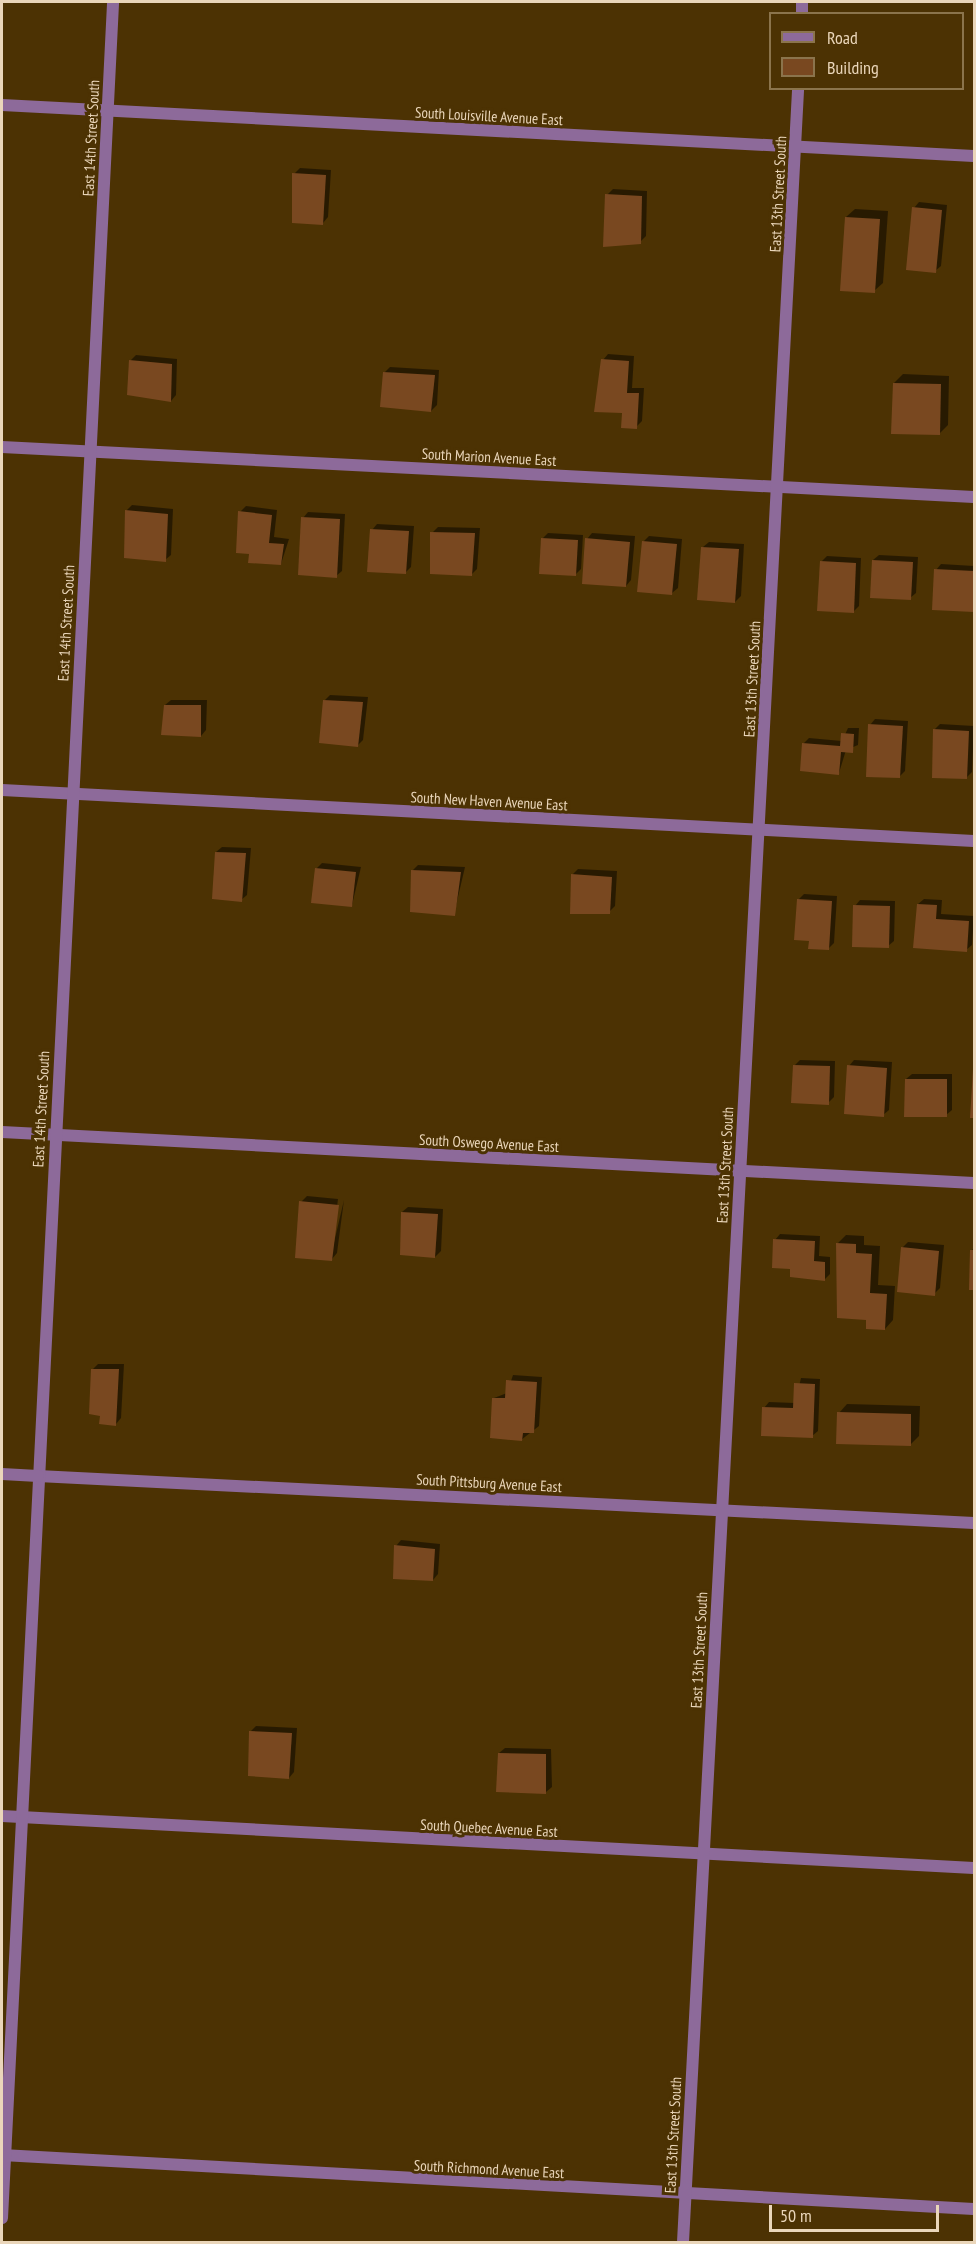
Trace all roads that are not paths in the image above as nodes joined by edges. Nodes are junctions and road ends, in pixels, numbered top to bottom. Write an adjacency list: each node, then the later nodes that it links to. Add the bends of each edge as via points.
1 (113, 2): 4 (street, East 14th Street South)
2 (798, 90): 5 (street, East 13th Street South)
3 (2, 105): 4 (street, South Louisville Avenue East)
4 (108, 111): 5 (street, South Louisville Avenue East); 8 (street, East 14th Street South)
5 (795, 147): 6 (street, South Louisville Avenue East); 9 (street, East 13th Street South)
6 (975, 156)
7 (2, 447): 8 (street, South Marion Avenue East)
8 (89, 452): 9 (street, South Marion Avenue East); 12 (street, East 14th Street South)
9 (778, 487): 10 (street, South Marion Avenue East); 13 (street, East 13th Street South)
10 (975, 497)
11 (2, 790): 12 (street, South New Haven Avenue East)
12 (73, 793): 13 (street, South New Haven Avenue East); 16 (street, East 14th Street South)
13 (759, 831): 14 (street, South New Haven Avenue East); 17 (street, East 13th Street South)
14 (975, 841)
15 (2, 1132): 16 (street, South Oswego Avenue East)
16 (55, 1134): 17 (street, South Oswego Avenue East); 20 (street, East 14th Street South)
17 (740, 1172): 18 (street, South Oswego Avenue East); 21 (street, East 13th Street South)
18 (975, 1183)
19 (2, 1474): 20 (street, South Pittsburg Avenue East)
20 (38, 1476): 21 (street, South Pittsburg Avenue East); 24 (street, East 14th Street South)
21 (722, 1510): 22 (street, South Pittsburg Avenue East); 25 (street, East 13th Street South)
22 (975, 1523)
23 (2, 1816): 24 (street, South Quebec Avenue East)
24 (20, 1817): 25 (street, South Quebec Avenue East); 27 (street, East 14th Street South)
25 (703, 1854): 26 (street, South Quebec Avenue East); 28 (street, East 13th Street South)
26 (975, 1868)
27 (3, 2155): 28 (street, South Richmond Avenue East); 30 (street, East 14th Street South)
28 (685, 2195): 29 (street, South Richmond Avenue East); 31 (street, East 13th Street South)
29 (975, 2210)
30 (2, 2218)
31 (683, 2242)

